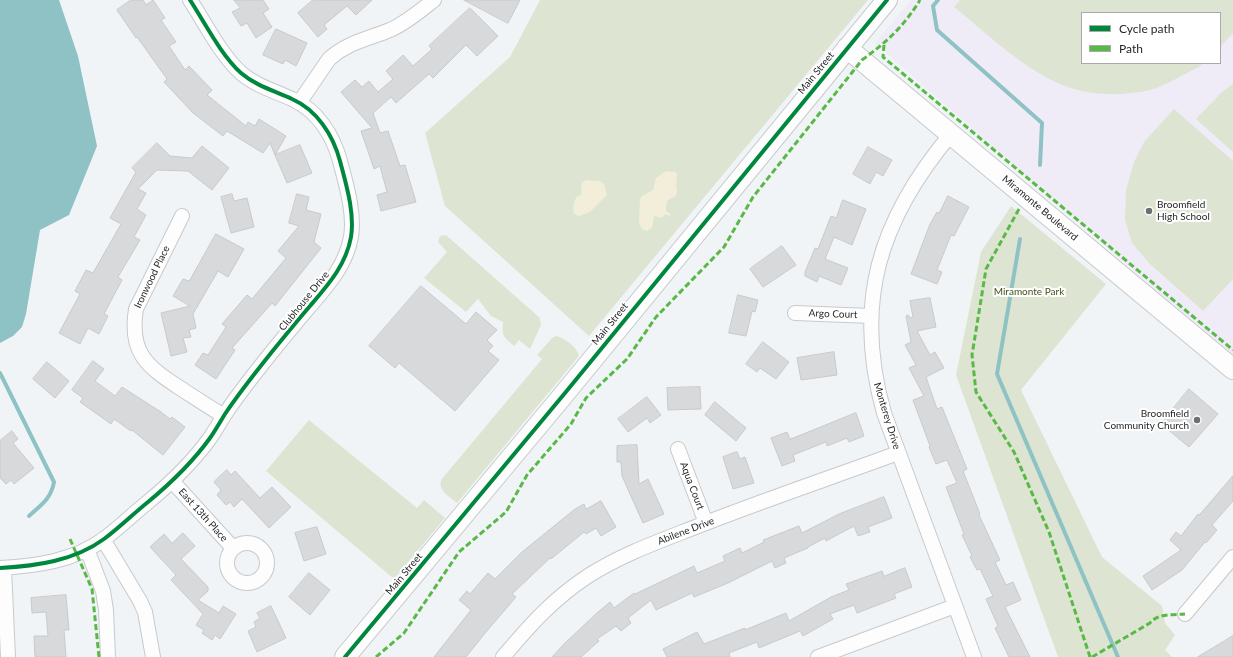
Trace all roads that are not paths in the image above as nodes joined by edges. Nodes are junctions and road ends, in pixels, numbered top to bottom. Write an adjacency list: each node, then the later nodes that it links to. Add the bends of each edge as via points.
1 (190, 0): 5 (street, Clubhouse Drive, via 239,71 259,85)
2 (887, 0): 4 (main road, Main Street)
3 (425, 3): 5 (street, via 401,24 354,42 334,54)
4 (847, 48): 6 (main road, Miramonte Boulevard); 26 (main road, Main Street)
5 (299, 103): 11 (street, Clubhouse Drive, via 324,126 334,142 350,203 351,237 345,257 333,278 271,353)
6 (951, 134): 9 (street, Monterey Drive, via 920,174 892,225 875,278); 10 (main road, Miramonte Boulevard)
7 (182, 216): 11 (street, Ironwood Place, via 136,308 134,336 140,352 160,375)
8 (795, 313): 9 (street, Argo Court)
9 (871, 316): 13 (street, Monterey Drive, via 872,363 877,390)
10 (1233, 369)
11 (224, 416): 14 (street, Clubhouse Drive, via 195,457)
12 (678, 449): 15 (street, Aqua Court)
13 (898, 453): 15 (street, Abilene Drive); 21 (street, Monterey Drive)
14 (172, 481): 16 (street, Clubhouse Drive); 17 (street, East 13th Place)
15 (706, 523): 27 (street, Abilene Drive, via 635,551 589,575 547,608)
16 (103, 540): 18 (street, Clubhouse Drive); 25 (street, via 143,607)
17 (233, 548)
18 (87, 549): 20 (street, Clubhouse Drive, via 41,565); 24 (street, via 103,591)
19 (1233, 556): 22 (street)
20 (2, 568): 23 (street)
21 (955, 606): 28 (street); 29 (street, Monterey Drive)
22 (1185, 614)
23 (8, 657)
24 (108, 657)
25 (153, 657)
26 (345, 657)
27 (503, 657)
28 (818, 657)
29 (974, 657)

